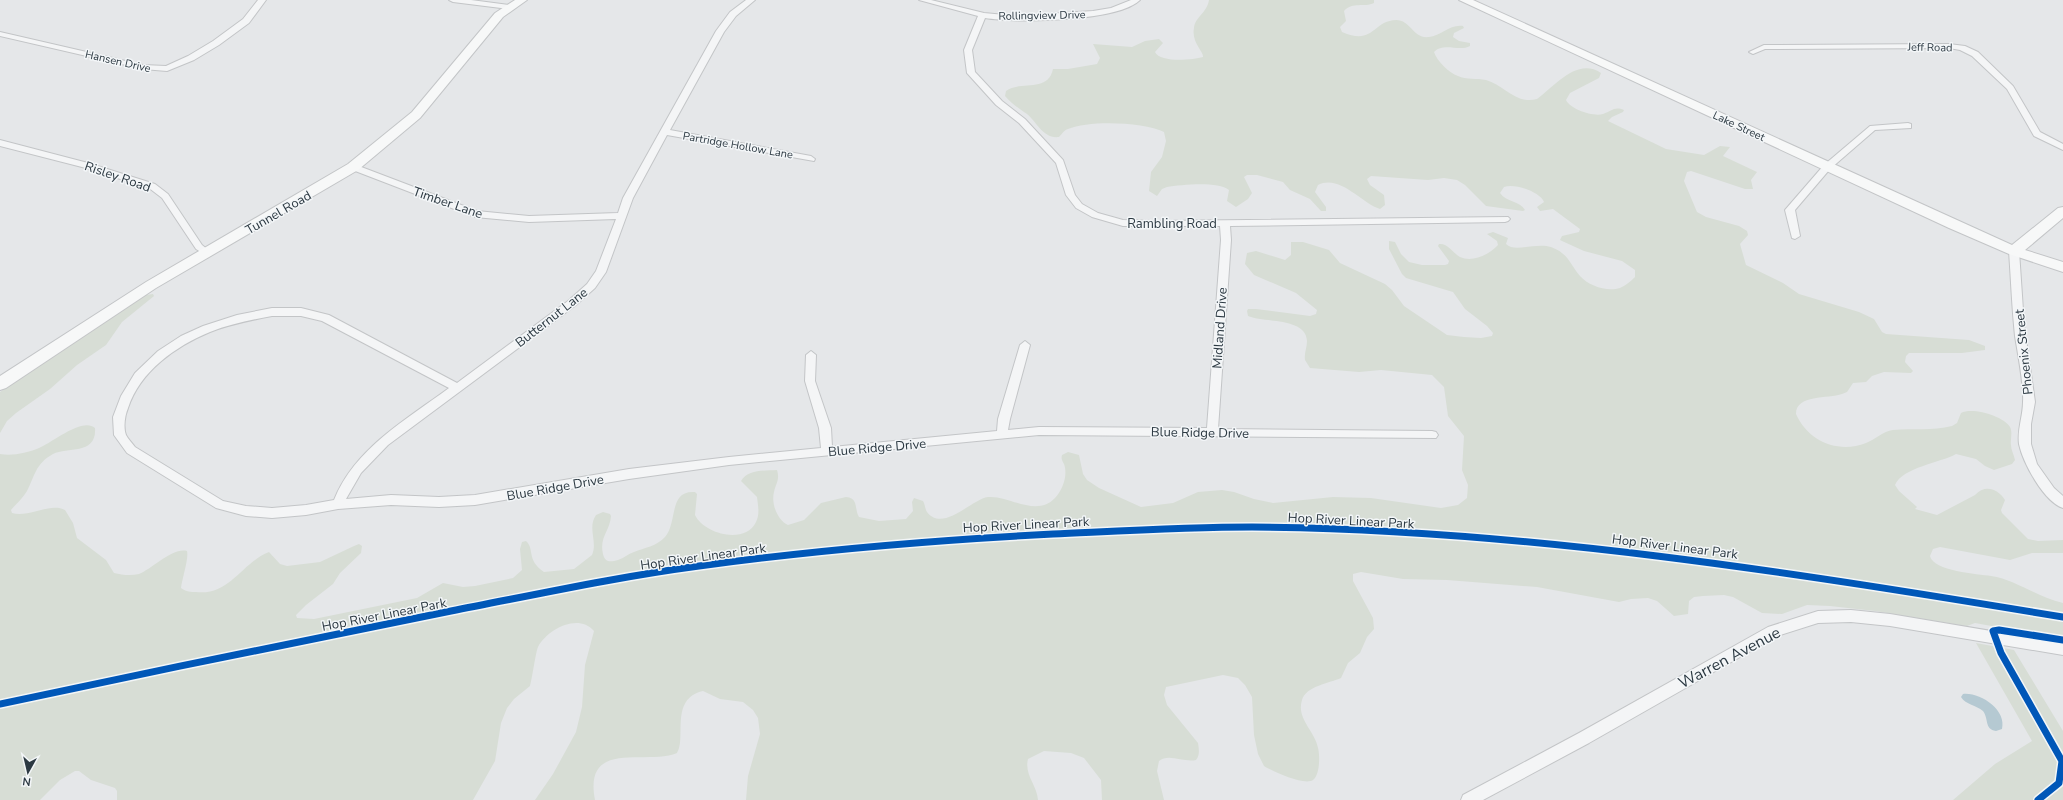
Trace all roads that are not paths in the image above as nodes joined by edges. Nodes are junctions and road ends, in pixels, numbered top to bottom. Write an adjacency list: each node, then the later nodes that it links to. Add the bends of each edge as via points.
1 (262, 0): 10 (street, Hansen Drive, via 246,21 216,43 167,69 143,67)
2 (453, 0): 8 (street)
3 (522, 0): 8 (street, Tunnel Road)
4 (752, 0): 13 (street, Butternut Lane, via 733,14 720,31)
5 (923, 0): 9 (street, Rollingview Drive)
6 (1136, 0): 9 (street, Rollingview Drive, via 1116,10 1096,13 1004,18)
7 (1464, 0): 18 (street, Lake Street)
8 (509, 7): 17 (street, Tunnel Road, via 416,115)
9 (982, 15): 22 (street, Rambling Road, via 968,50 971,72 1060,162 1071,195 1079,206 1095,215 1123,223)
10 (0, 34)
11 (1753, 52): 15 (street, Jeff Road, via 1764,47 1962,48 1975,54 2010,88 2037,134)
12 (1908, 126): 18 (street, via 1873,128)
13 (665, 132): 16 (street, Partridge Hollow Lane); 20 (street, Butternut Lane)
14 (3, 146): 25 (street, Risley Road, via 85,164 152,186 165,196 199,247)
15 (2063, 147)
16 (811, 159)
17 (352, 167): 20 (street, Timber Lane, via 475,214 496,218); 25 (street, Tunnel Road)
18 (1827, 167): 23 (street, via 1790,210); 24 (street, Lake Street)
19 (2063, 211): 24 (street)
20 (620, 216): 30 (street, Butternut Lane, via 601,272 591,286)
21 (1505, 219): 22 (street, Rambling Road)
22 (1225, 223): 31 (street, Midland Drive, via 1226,240)
23 (1795, 236)
24 (2014, 251): 26 (street, Lake Street); 36 (street, Phoenix Street, via 2019,325 2029,402 2025,444 2032,465)
25 (208, 253): 29 (street, Tunnel Road, via 105,314)
26 (2063, 267)
27 (1025, 345): 32 (street, via 1004,419)
28 (811, 355): 34 (street, via 810,381 825,428)
29 (0, 384)
30 (458, 388): 35 (street, Butternut Lane, via 384,442 362,462 346,484); 35 (street, Blue Ridge Drive, via 325,318 301,312 272,312 237,319 185,339 162,354 139,376 126,396 119,417 120,435 130,450 220,505 272,513)
31 (1212, 433): 32 (street, Blue Ridge Drive, via 1039,431); 33 (street, Blue Ridge Drive)
32 (1002, 435): 34 (street, Blue Ridge Drive)
33 (1432, 435)
34 (827, 451): 35 (street, Blue Ridge Drive, via 629,474 475,500 391,500)
35 (338, 504)
36 (2063, 504)
37 (2063, 649): 38 (street, Warren Avenue, via 1890,620 1818,616 1773,631)
38 (1468, 800)

